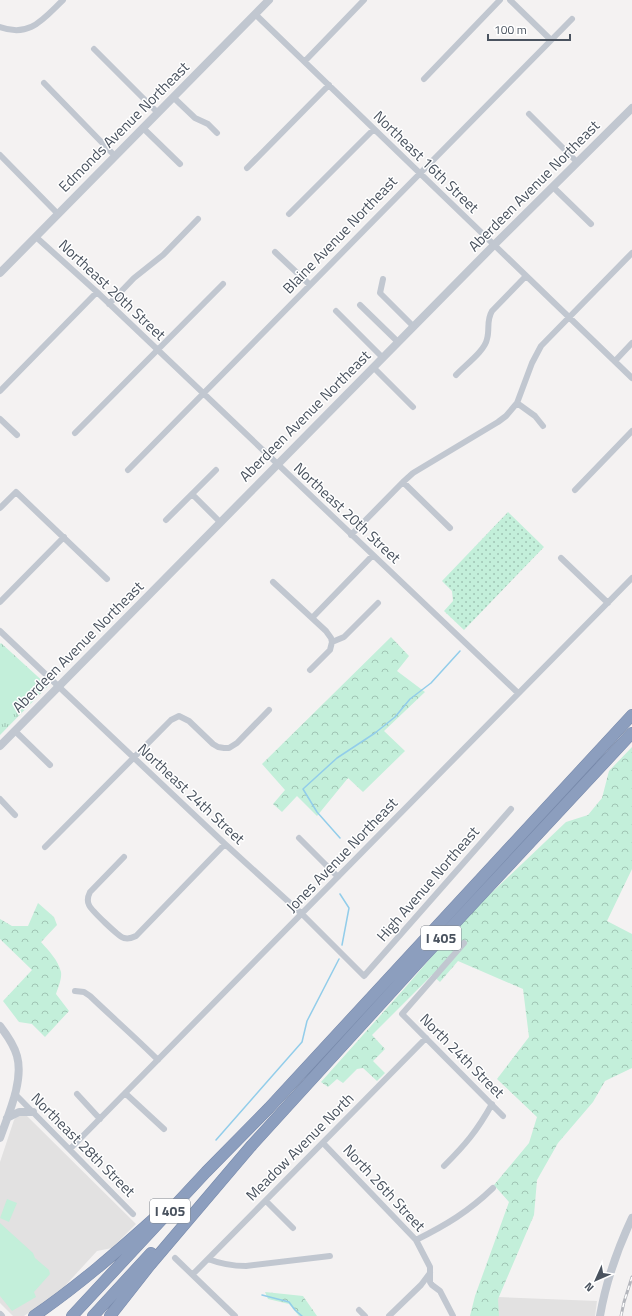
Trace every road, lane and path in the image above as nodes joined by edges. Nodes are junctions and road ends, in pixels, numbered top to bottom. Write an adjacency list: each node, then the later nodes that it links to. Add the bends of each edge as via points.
1 (63, 0): 8 (street, via 35,26 21,30)
2 (364, 0): 11 (street)
3 (500, 0): 12 (street)
4 (510, 0): 9 (street)
5 (266, 1): 6 (street, Edmonds Avenue Northeast)
6 (255, 14): 11 (street, Northeast 16th Street); 15 (street, Edmonds Avenue Northeast)
7 (572, 19): 9 (street, Blaine Avenue Northeast)
8 (0, 27)
9 (551, 40): 27 (street, Blaine Avenue Northeast)
10 (94, 49): 17 (street)
11 (304, 61): 14 (street, Northeast 16th Street)
12 (424, 79)
13 (44, 83): 23 (street)
14 (328, 85): 20 (street, Northeast 16th Street); 26 (street)
15 (173, 98): 17 (street, Edmonds Avenue Northeast); 21 (street)
16 (632, 108): 24 (street, Aberdeen Avenue Northeast)
17 (158, 113): 19 (street, Edmonds Avenue Northeast)
18 (529, 114): 24 (street)
19 (143, 128): 23 (street, Edmonds Avenue Northeast); 25 (street)
20 (374, 129): 27 (street, Northeast 16th Street); 30 (street)
21 (217, 133)
22 (0, 155): 29 (street)
23 (116, 156): 29 (street, Edmonds Avenue Northeast)
24 (577, 162): 28 (street, Aberdeen Avenue Northeast)
25 (180, 164)
26 (248, 168)
27 (420, 173): 34 (street, Northeast 16th Street); 41 (street, Blaine Avenue Northeast)
28 (553, 186): 32 (street); 34 (street, Aberdeen Avenue Northeast)
29 (58, 214): 33 (street, Edmonds Avenue Northeast)
30 (289, 214)
31 (198, 218): 43 (street, via 163,255 134,278)
32 (591, 224)
33 (36, 236): 37 (street, Edmonds Avenue Northeast); 42 (street, Northeast 20th Street)
34 (494, 245): 38 (street, Northeast 16th Street); 47 (street, Aberdeen Avenue Northeast)
35 (275, 252): 41 (street)
36 (632, 253): 46 (street)
37 (0, 273)
38 (526, 276): 46 (street, Northeast 16th Street); 54 (street, via 492,311 484,347)
39 (383, 280): 47 (street, via 380,293)
40 (223, 284): 50 (street)
41 (310, 285): 57 (street, Blaine Avenue Northeast)
42 (97, 292): 43 (street, Northeast 20th Street); 56 (street)
43 (108, 304): 50 (street, Northeast 20th Street)
44 (360, 305): 48 (street)
45 (336, 312): 51 (street)
46 (569, 317): 52 (street, Northeast 16th Street); 58 (street, via 541,346)
47 (414, 327): 48 (street, Aberdeen Avenue Northeast)
48 (398, 342): 51 (street, Aberdeen Avenue Northeast)
49 (632, 343): 52 (street)
50 (157, 351): 57 (street, Northeast 20th Street); 63 (street)
51 (383, 358): 53 (street, Aberdeen Avenue Northeast)
52 (615, 361): 55 (street, Northeast 16th Street)
53 (374, 368): 59 (street); 65 (street, Aberdeen Avenue Northeast)
54 (456, 375)
55 (632, 378)
56 (0, 391)
57 (203, 395): 65 (street, Northeast 20th Street); 66 (street, Blaine Avenue Northeast)
58 (516, 403): 61 (street, via 535,416); 68 (street, via 498,422 413,473)
59 (413, 407)
60 (0, 419): 64 (street)
61 (543, 426)
62 (632, 431): 69 (street)
63 (75, 433)
64 (17, 435)
65 (277, 464): 73 (street, Aberdeen Avenue Northeast); 75 (street, Northeast 20th Street)
66 (128, 470)
67 (216, 470): 70 (street)
68 (403, 482): 74 (street); 75 (street)
69 (574, 490)
70 (192, 494): 72 (street); 73 (street)
71 (0, 508): 76 (street, via 16,492)
72 (166, 520)
73 (220, 522): 89 (street, Aberdeen Avenue Northeast)
74 (450, 528)
75 (351, 535): 77 (street, Northeast 20th Street)
76 (64, 537): 80 (street); 82 (street)
77 (373, 555): 85 (street); 90 (street, Northeast 20th Street)
78 (561, 558): 84 (street)
79 (632, 578): 84 (street, Jones Avenue Northeast)
80 (107, 579)
81 (273, 582): 85 (street)
82 (0, 602)
83 (378, 603): 87 (street, via 344,637)
84 (608, 603): 90 (street, Jones Avenue Northeast)
85 (312, 618): 87 (street, via 329,635)
86 (0, 631): 89 (street, Northeast 24th Street)
87 (332, 642): 88 (street, via 330,650)
88 (310, 670)
89 (59, 686): 93 (street, Aberdeen Avenue Northeast); 96 (street, Northeast 24th Street)
90 (518, 693): 105 (street, Jones Avenue Northeast)
91 (269, 710): 96 (street, via 229,748 213,744 189,721 179,716 168,723)
92 (632, 715): 117 (highway, I 405)
93 (15, 731): 95 (street, Aberdeen Avenue Northeast); 97 (street)
94 (632, 733): 125 (highway, I 405)
95 (0, 746)
96 (133, 758): 102 (street, Northeast 24th Street); 103 (street)
97 (50, 766)
98 (0, 799): 100 (street)
99 (511, 809): 108 (street, High Avenue Northeast)
100 (15, 815)
101 (299, 838): 105 (street)
102 (225, 844): 104 (street, via 136,936 128,938 117,934 91,907 88,900 90,892); 106 (street, Northeast 24th Street)
103 (45, 847)
104 (124, 857)
105 (338, 877): 106 (street, Jones Avenue Northeast)
106 (302, 914): 108 (street, Northeast 24th Street); 112 (street, Jones Avenue Northeast)
107 (464, 943): 111 (street, North 24th Street, via 402,1014)
108 (364, 976)
109 (75, 991): 112 (street, via 90,996)
110 (0, 1026): 114 (street, via 8,1036 17,1057 19,1068)
111 (426, 1038): 116 (street, North 24th Street); 124 (street, Meadow Avenue North)
112 (158, 1060): 113 (street, Jones Avenue Northeast)
113 (125, 1093): 121 (street, Jones Avenue Northeast); 122 (street)
114 (15, 1094): 118 (street, Northeast 28th Street); 120 (street)
115 (77, 1094): 121 (street)
116 (492, 1104): 119 (street, North 24th Street); 127 (street, via 482,1124)
117 (269, 1108): 140 (highway, via 122,1248 66,1294); 141 (highway, I 405)
118 (33, 1112): 120 (street, via 19,1112); 126 (street, Northeast 28th Street)
119 (503, 1116)
120 (7, 1118): 123 (street)
121 (100, 1119): 126 (street, Jones Avenue Northeast)
122 (164, 1129)
123 (0, 1138)
124 (323, 1143): 129 (street, Meadow Avenue North); 133 (street, North 26th Street)
125 (252, 1145): 142 (highway, I 405); 143 (highway)
126 (70, 1149): 130 (street, Northeast 28th Street)
127 (444, 1166)
128 (493, 1188): 133 (street, via 470,1210)
129 (266, 1201): 132 (street); 136 (street, Meadow Avenue North)
130 (133, 1214)
131 (632, 1218): 148 (street, via 612,1263)
132 (293, 1228)
133 (416, 1240): 137 (street, North 26th Street, via 430,1267)
134 (330, 1256): 136 (street, via 246,1266)
135 (175, 1258): 138 (street)
136 (208, 1259): 138 (street, Meadow Avenue North)
137 (430, 1273): 146 (street); 147 (street, North 26th Street, via 430,1282 440,1291)
138 (193, 1274): 144 (street)
139 (359, 1310): 145 (street)
140 (34, 1316)
141 (72, 1316)
142 (92, 1316)
143 (110, 1316)
144 (235, 1316)
145 (365, 1316)
146 (390, 1316)
147 (454, 1316)
148 (600, 1316)

